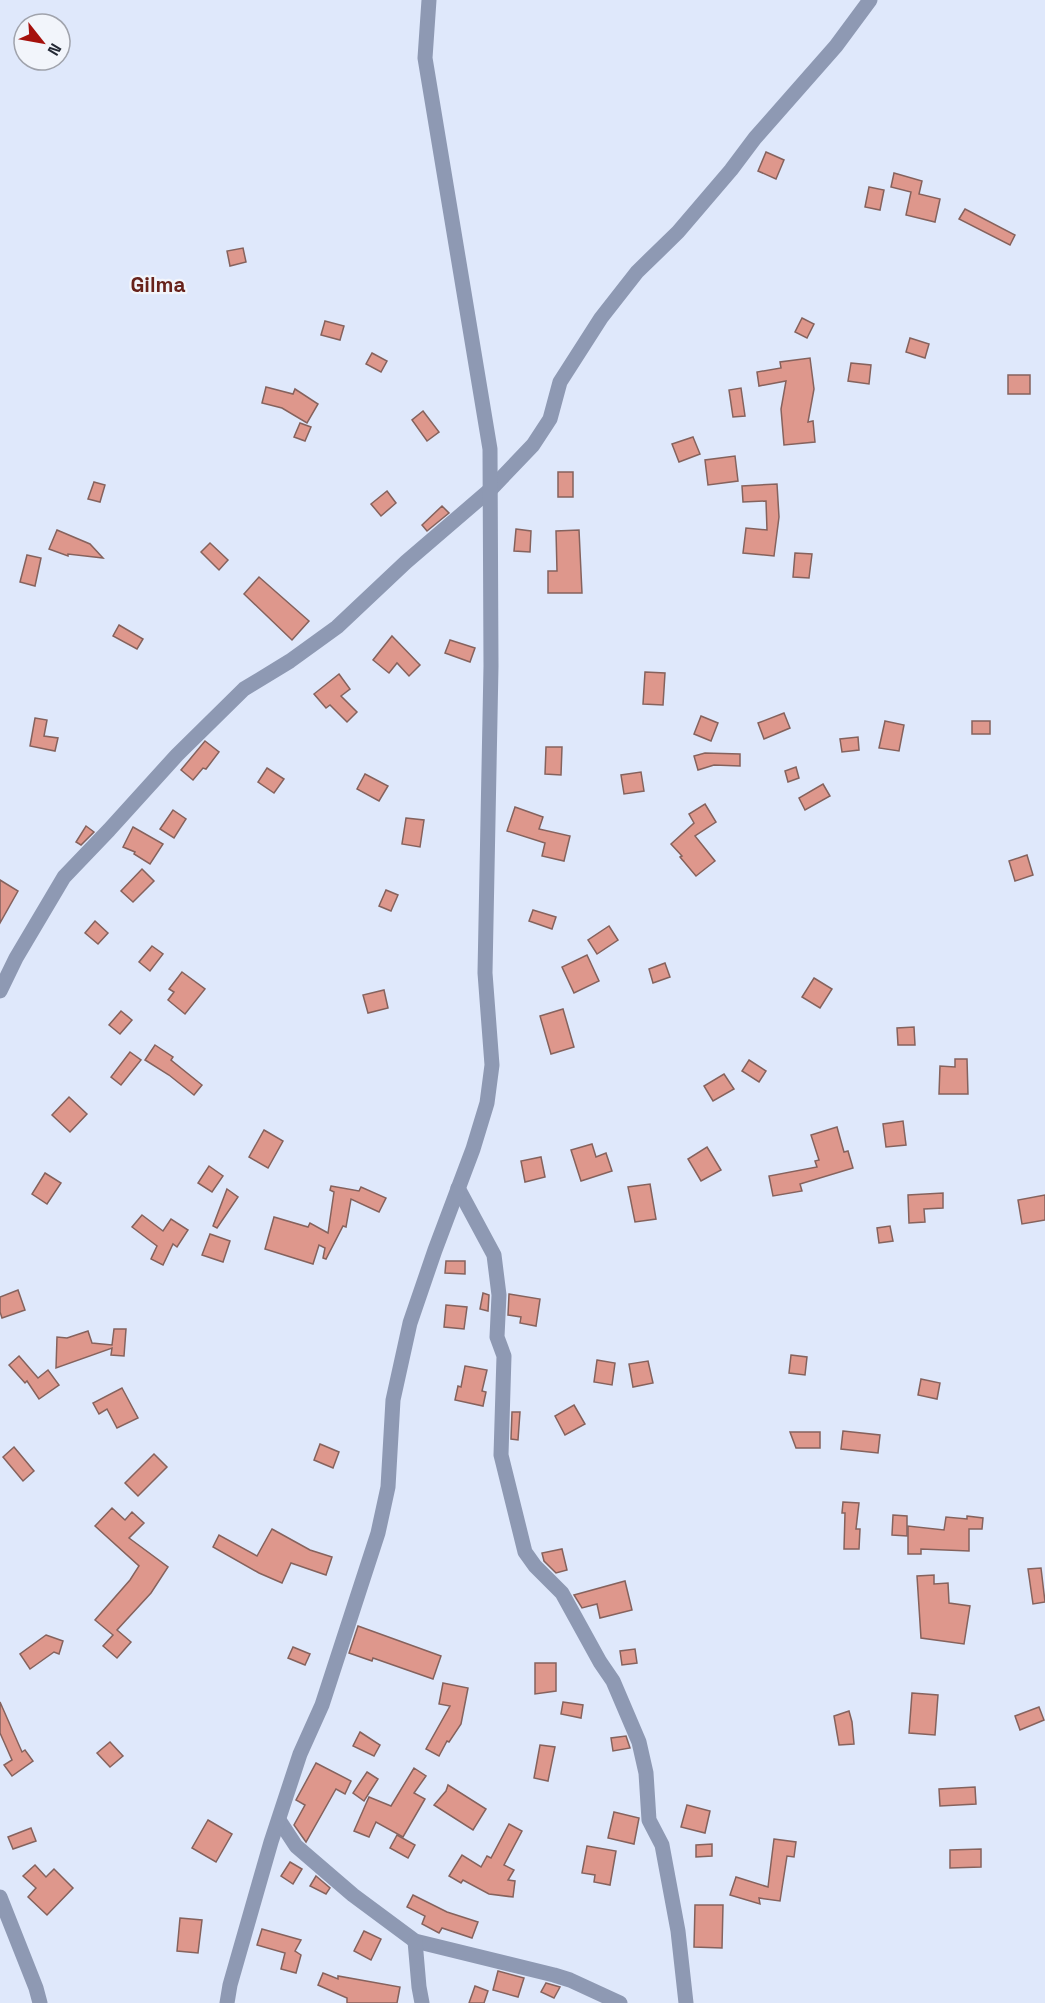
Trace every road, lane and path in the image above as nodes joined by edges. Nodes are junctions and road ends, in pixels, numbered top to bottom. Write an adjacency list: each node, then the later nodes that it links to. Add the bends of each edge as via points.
1 (429, 0): 3 (street, via 424,58 485,412)
2 (870, 0): 3 (street, via 836,46 601,318 560,382 550,418 533,445)
3 (491, 489): 4 (street, via 337,627 244,689 177,755 64,877); 5 (street, via 485,973 492,1065 487,1102)
4 (0, 991)
5 (458, 1188): 6 (street, via 410,1323 393,1400 388,1487 378,1533 322,1705 300,1754); 15 (street, via 494,1255 499,1295 498,1337 504,1356 501,1455 525,1552 562,1593 613,1681 639,1742 646,1773 649,1821 662,1845 678,1931)
6 (279, 1820): 7 (street); 8 (street)
7 (271, 1842): 8 (street); 12 (street)
8 (296, 1846): 10 (street)
9 (0, 1898): 11 (street)
10 (415, 1941): 13 (street); 14 (street, via 554,1975)
11 (40, 2003)
12 (227, 2003)
13 (422, 2003)
14 (620, 2003)
15 (686, 2003)

